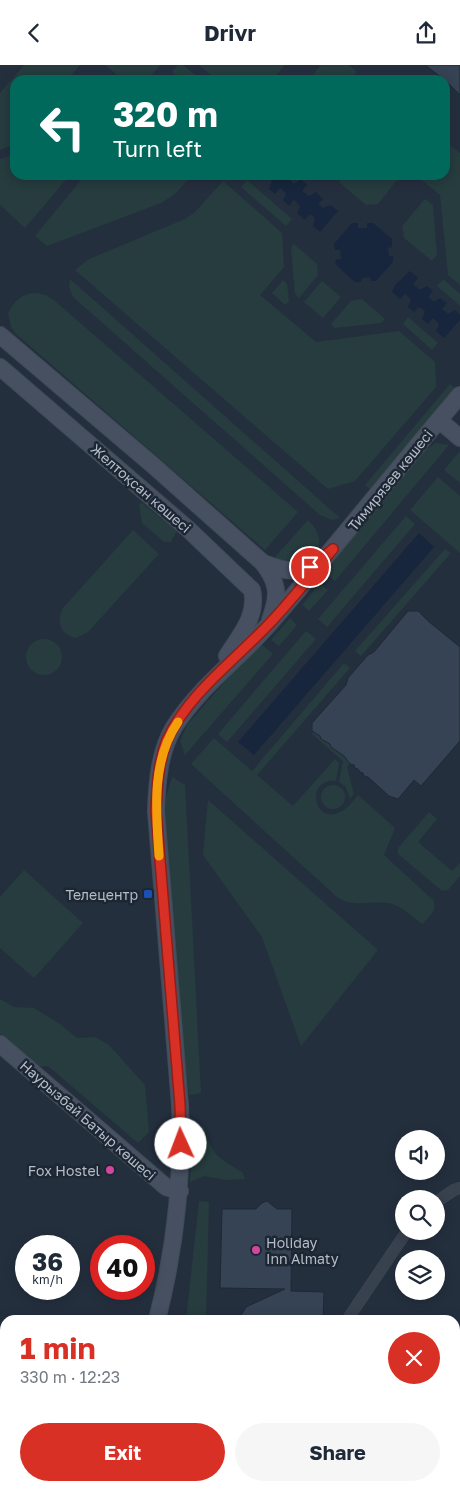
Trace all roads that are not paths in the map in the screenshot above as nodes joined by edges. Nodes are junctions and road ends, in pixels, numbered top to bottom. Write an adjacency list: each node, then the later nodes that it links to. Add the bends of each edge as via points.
1 (0, 335): 7 (street, Желтоқсан көшесі)
2 (0, 367): 8 (street, Желтоқсан көшесі, via 245,582 252,590 254,600)
3 (460, 395): 4 (street, Тимирязев көшесі)
4 (439, 420): 5 (street); 6 (street, Тимирязев көшесі)
5 (460, 438)
6 (333, 549): 7 (street, via 301,571 290,572); 9 (street, Тимирязев көшесі)
7 (263, 563): 9 (street, via 277,590)
8 (247, 624): 10 (street, Тимирязев көшесі)
9 (269, 624): 10 (street, Тимирязев көшесі)
10 (216, 675): 13 (street, Тимирязев көшесі, via 173,728 158,778 156,811 180,1105)
11 (0, 1045): 13 (street, Наурызбай Батыр көшесі, via 166,1187)
12 (460, 1188): 14 (street)
13 (180, 1191): 16 (street, Тимирязев көшесі)
14 (445, 1195)
15 (401, 1240): 17 (street)
16 (158, 1315)
17 (350, 1315)

